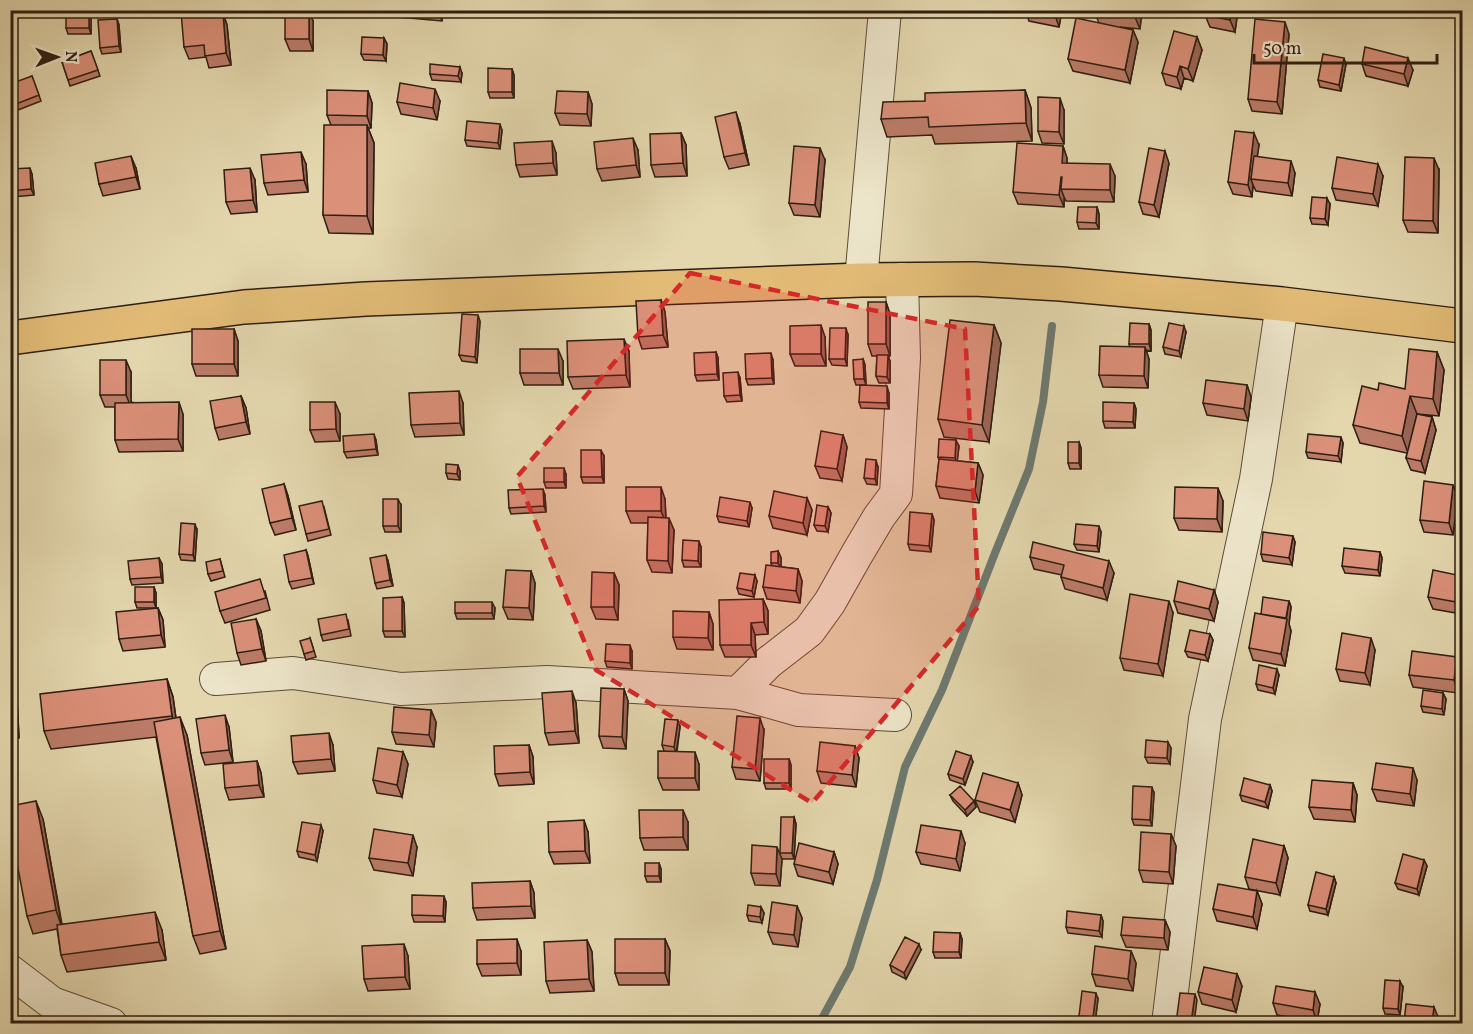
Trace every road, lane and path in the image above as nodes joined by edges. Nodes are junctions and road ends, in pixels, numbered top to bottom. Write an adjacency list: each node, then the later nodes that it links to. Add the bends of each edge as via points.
1 (885, 10): 3 (street)
2 (902, 279): 3 (main road); 4 (main road, via 1061,284); 8 (street, via 904,358 896,494 831,602 809,631)
3 (861, 280): 6 (main road, via 244,307)
4 (1282, 304): 5 (main road); 12 (street, via 1256,479 1205,718)
5 (1462, 326)
6 (10, 338)
7 (216, 679): 8 (street, via 293,673 401,689 547,682)
8 (738, 693): 9 (street, via 799,710)
9 (895, 715)
10 (10, 971): 11 (street, via 52,1003)
11 (111, 1023)
12 (1168, 1023)

